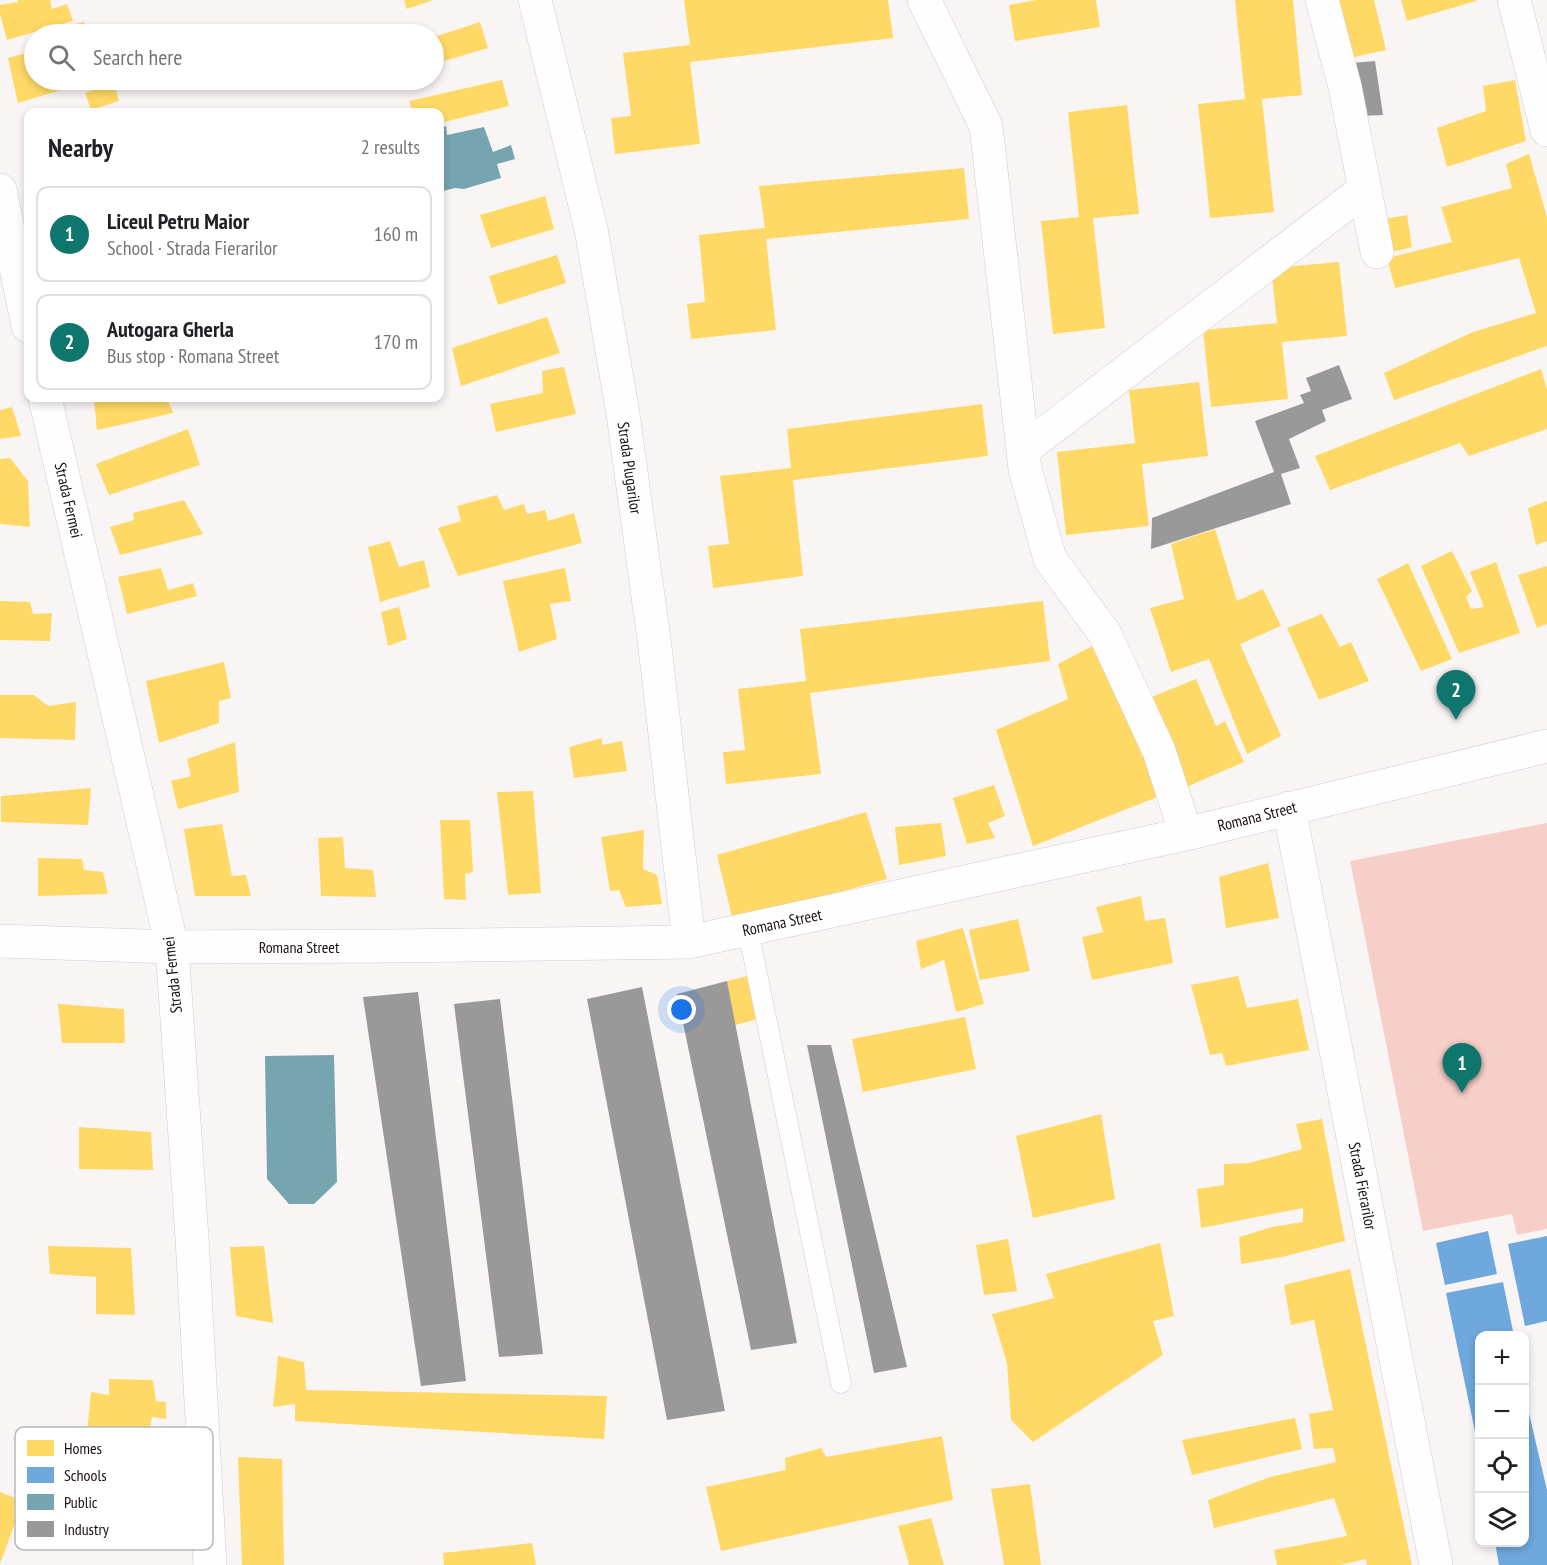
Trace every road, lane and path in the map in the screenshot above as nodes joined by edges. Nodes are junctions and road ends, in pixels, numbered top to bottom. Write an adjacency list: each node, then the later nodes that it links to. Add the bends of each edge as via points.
1 (535, 0): 17 (street, Strada Plugarilor, via 591,229 623,414 656,647)
2 (924, 0): 11 (street, via 986,126)
3 (1322, 0): 7 (street, via 1345,87)
4 (1514, 0): 5 (street)
5 (1547, 130)
6 (0, 190): 9 (street)
7 (1364, 190): 8 (street); 11 (street)
8 (1377, 252)
9 (24, 307)
10 (46, 402): 18 (street, Strada Fermei)
11 (1023, 450): 14 (street, via 1050,559 1105,634 1159,751)
12 (1547, 746): 13 (street, Romana Street)
13 (1289, 808): 14 (street, Romana Street); 23 (street, Strada Fierarilor)
14 (1186, 834): 15 (street, Romana Street)
15 (748, 930): 17 (street, Romana Street); 19 (lane)
16 (0, 941): 18 (street, Romana Street)
17 (689, 942): 18 (street, Romana Street)
18 (172, 947): 20 (street, Strada Fermei)
19 (841, 1383)
20 (202, 1427)
21 (209, 1550): 22 (street, Strada Fermei)
22 (210, 1565)
23 (1437, 1565)

